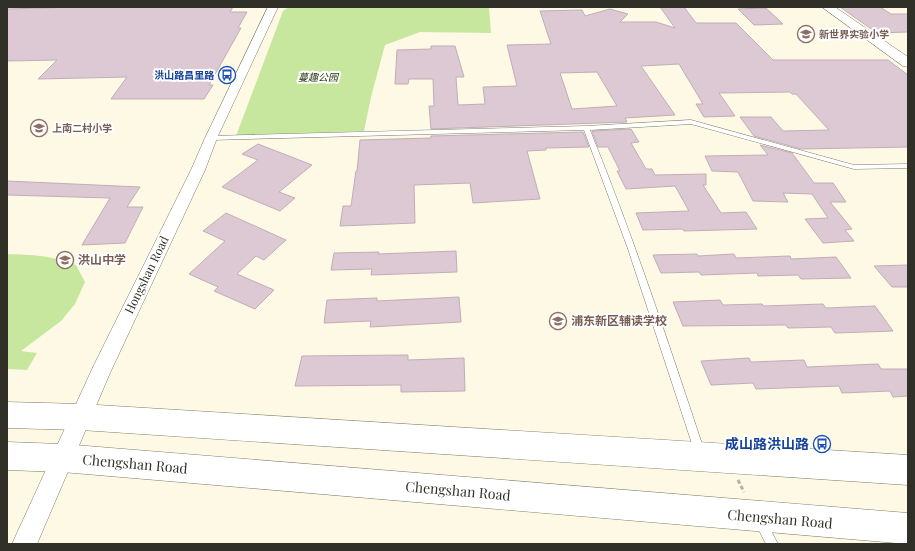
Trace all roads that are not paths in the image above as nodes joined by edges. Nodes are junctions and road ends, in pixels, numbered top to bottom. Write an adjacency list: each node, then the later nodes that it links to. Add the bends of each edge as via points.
1 (273, 7): 5 (street, Hongshan Road)
2 (828, 7): 3 (street)
3 (908, 63)
4 (586, 128): 5 (lane); 6 (lane, via 691,122 854,167); 11 (lane, via 660,330)
5 (211, 138): 8 (street, Hongshan Road)
6 (908, 166)
7 (7, 415): 8 (main road)
8 (81, 417): 10 (street, Hongshan Road); 11 (main road)
9 (7, 456): 10 (main road, Chengshan Road)
10 (62, 458): 13 (main road, Chengshan Road); 15 (street, Hongshan Road)
11 (714, 458): 12 (main road)
12 (908, 470)
13 (758, 517): 14 (main road, Chengshan Road); 16 (lane)
14 (908, 529)
15 (24, 544)
16 (772, 544)

